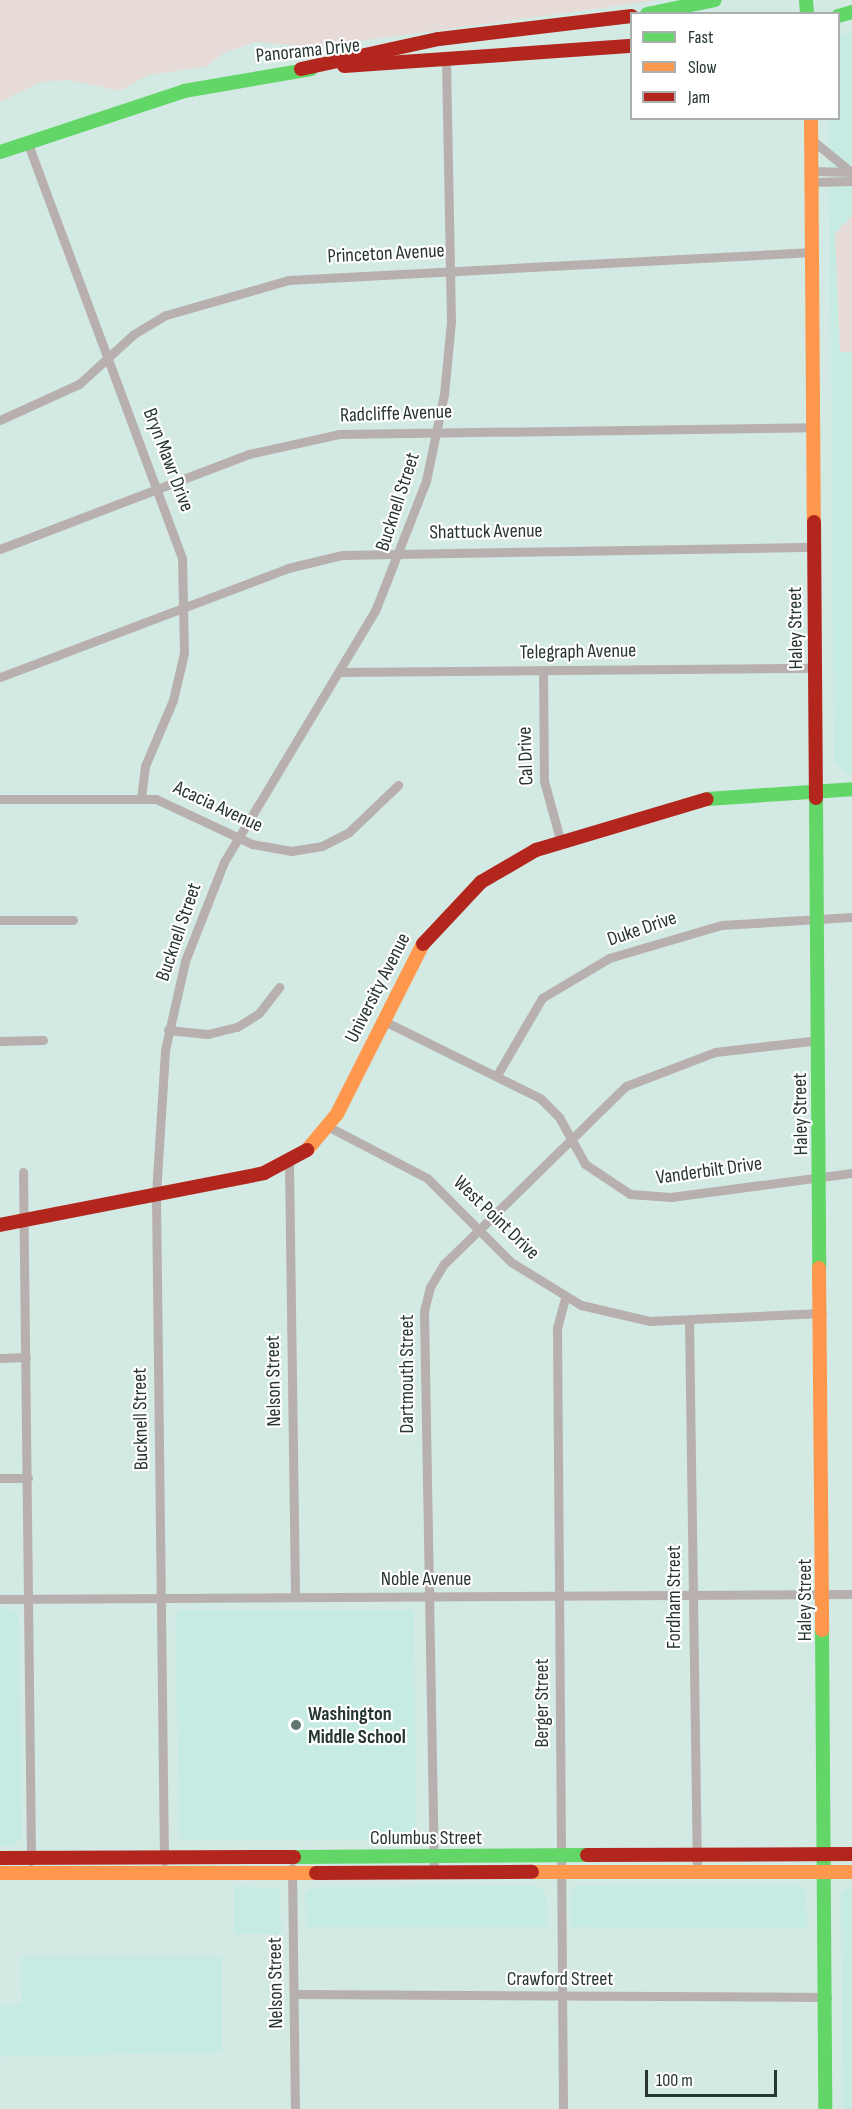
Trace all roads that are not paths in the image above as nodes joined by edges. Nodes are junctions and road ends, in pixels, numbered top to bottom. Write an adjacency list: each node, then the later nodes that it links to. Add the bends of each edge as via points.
1 (715, 0): 2 (main road)
2 (657, 12)
3 (630, 16): 6 (main road, via 439,39)
4 (630, 46): 5 (main road, Panorama Drive)
5 (446, 58): 6 (main road, Panorama Drive); 14 (street, Bucknell Street)
6 (301, 69): 9 (main road, Panorama Drive, via 184,91)
7 (811, 120): 8 (main road, Haley Street)
8 (812, 140): 11 (street); 12 (main road, Haley Street)
9 (28, 144): 10 (main road, Panorama Drive); 15 (street, Bryn Mawr Drive)
10 (0, 152)
11 (852, 175): 12 (street)
12 (812, 177): 13 (main road, Haley Street)
13 (813, 252): 14 (street, Princeton Avenue); 17 (main road, Haley Street)
14 (451, 268): 15 (street, Princeton Avenue, via 330,274 248,288 166,315); 18 (street, Bucknell Street, via 448,358)
15 (109, 357): 16 (street, Princeton Avenue, via 66,392); 19 (street, Bryn Mawr Drive)
16 (0, 420)
17 (814, 427): 18 (street, Radcliffe Avenue); 20 (main road, Haley Street)
18 (438, 430): 19 (street, Radcliffe Avenue, via 308,438); 22 (street, Bucknell Street)
19 (159, 488): 21 (street, Radcliffe Avenue); 23 (street, Bryn Mawr Drive, via 182,558)
20 (815, 547): 22 (street, Shattuck Avenue); 24 (main road, Haley Street)
21 (0, 549)
22 (402, 551): 23 (street, Shattuck Avenue, via 315,560); 26 (street, Bucknell Street)
23 (187, 606): 27 (street, Shattuck Avenue); 32 (street, Bryn Mawr Drive, via 180,677 145,766)
24 (816, 668): 25 (street, Telegraph Avenue); 29 (main road, Haley Street)
25 (543, 670): 26 (street, Telegraph Avenue); 34 (street, Cal Drive, via 545,789)
26 (341, 672): 33 (street, Bucknell Street)
27 (0, 677)
28 (398, 785): 33 (street, Acacia Avenue, via 349,832 322,846 277,850)
29 (818, 789): 30 (main road, University Avenue); 34 (main road, University Avenue, via 698,800); 35 (main road, Haley Street)
30 (852, 789)
31 (0, 799): 32 (street, Acacia Avenue)
32 (141, 799): 33 (street, Acacia Avenue, via 171,802)
33 (237, 836): 41 (street, Bucknell Street, via 196,927)
34 (560, 839): 40 (main road, University Avenue, via 481,882 441,917 410,962)
35 (818, 917): 36 (street, Duke Drive); 43 (main road, Haley Street); 45 (street, Duke Drive, via 694,930 584,969 532,1010)
36 (852, 917)
37 (0, 920): 38 (street)
38 (73, 920)
39 (279, 987): 41 (street, via 259,1013 237,1027 208,1034)
40 (382, 1020): 45 (street, Vanderbilt Drive); 46 (main road, University Avenue)
41 (168, 1030): 52 (street, Bucknell Street, via 158,1108)
42 (43, 1040): 44 (street)
43 (819, 1040): 47 (street, Dartmouth Street, via 742,1046 663,1068 616,1094); 50 (main road, Haley Street)
44 (0, 1041)
45 (497, 1075): 47 (street, Vanderbilt Drive, via 540,1098)
46 (329, 1127): 48 (main road, University Avenue, via 314,1147); 55 (street, West Point Drive, via 427,1178)
47 (570, 1138): 50 (street, Vanderbilt Drive, via 596,1174 643,1197); 55 (street, Dartmouth Street)
48 (289, 1164): 52 (main road, University Avenue); 67 (street, Nelson Street)
49 (23, 1172): 53 (street)
50 (821, 1173): 51 (street, Vanderbilt Drive); 57 (main road, Haley Street)
51 (852, 1173)
52 (156, 1194): 53 (main road, University Avenue); 69 (street, Bucknell Street)
53 (24, 1220): 54 (main road, University Avenue); 60 (street)
54 (0, 1225)
55 (480, 1228): 56 (street, West Point Drive, via 511,1262); 68 (street, Dartmouth Street, via 443,1265 426,1300)
56 (565, 1298): 58 (street, West Point Drive, via 629,1318); 66 (street, Berger Street, via 557,1328)
57 (822, 1313): 58 (street, West Point Drive); 65 (main road, Haley Street)
58 (689, 1321): 64 (street, Fordham Street)
59 (0, 1358): 60 (street)
60 (26, 1358): 62 (street)
61 (0, 1478): 62 (street)
62 (28, 1478): 71 (street)
63 (852, 1594): 65 (street, Noble Avenue)
64 (692, 1595): 65 (street, Noble Avenue); 66 (street, Noble Avenue); 75 (street, Fordham Street)
65 (825, 1595): 73 (main road, Haley Street)
66 (560, 1596): 68 (street, Noble Avenue); 74 (street, Berger Street)
67 (295, 1597): 68 (street, Noble Avenue); 69 (street, Noble Avenue)
68 (427, 1597): 77 (street, Dartmouth Street)
69 (162, 1598): 71 (street, Noble Avenue); 76 (street, Bucknell Street)
70 (0, 1599): 71 (street, Noble Avenue)
71 (27, 1599): 79 (street)
72 (852, 1854): 73 (main road, Columbus Street)
73 (826, 1855): 75 (main road, Columbus Street); 81 (main road, Haley Street)
74 (561, 1856): 75 (main road, Columbus Street); 77 (main road, Columbus Street); 88 (street, Berger Street)
75 (694, 1856): 84 (street, Fordham Street)
76 (164, 1857): 79 (main road, Columbus Street); 80 (main road, Columbus Street); 83 (street, Bucknell Street)
77 (430, 1857): 80 (main road, Columbus Street); 87 (street, Dartmouth Street)
78 (0, 1858): 79 (main road, Columbus Street)
79 (31, 1858): 82 (street)
80 (292, 1865): 83 (main road, Columbus Street); 87 (main road, Columbus Street); 89 (street, Nelson Street)
81 (826, 1871): 84 (main road, Columbus Street); 85 (main road, Columbus Street); 90 (main road, Haley Street)
82 (32, 1872): 83 (main road, Columbus Street); 86 (main road, Columbus Street)
83 (164, 1872)
84 (697, 1872): 88 (main road, Columbus Street)
85 (852, 1872)
86 (0, 1873)
87 (434, 1873): 88 (main road, Columbus Street)
88 (561, 1873): 91 (street, Berger Street)
89 (294, 1994): 91 (street, Crawford Street); 92 (street, Nelson Street)
90 (827, 1997): 91 (street, Crawford Street); 94 (main road, Haley Street)
91 (562, 1998): 93 (street, Berger Street)
92 (295, 2109)
93 (563, 2109)
94 (825, 2109)

